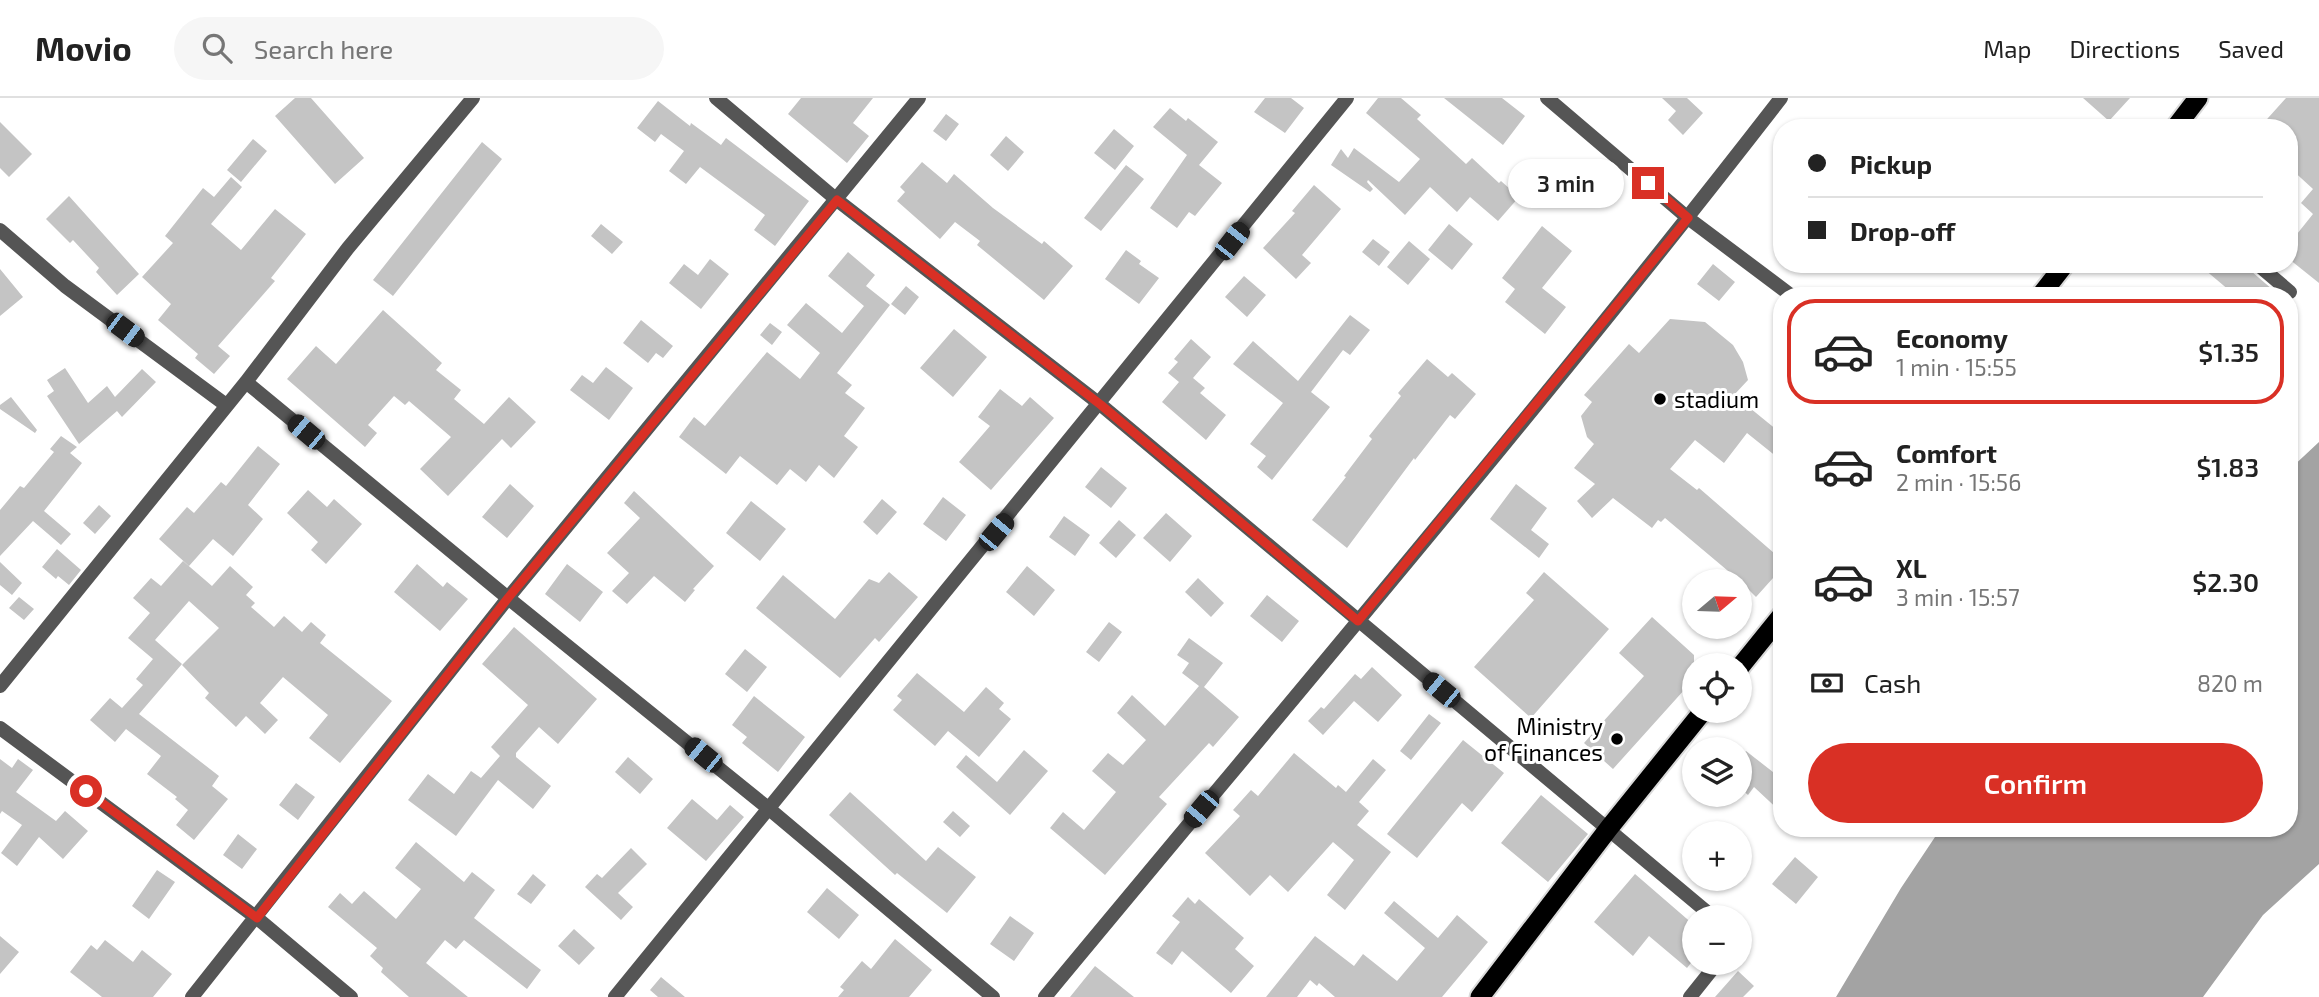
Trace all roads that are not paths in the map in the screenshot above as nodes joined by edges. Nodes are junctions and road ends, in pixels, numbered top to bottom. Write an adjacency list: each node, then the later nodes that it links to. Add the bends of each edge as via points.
1 (473, 98): 17 (street, via 348,248)
2 (716, 98): 9 (street)
3 (919, 98): 9 (street)
4 (1347, 98): 19 (street)
5 (1547, 98): 10 (street)
6 (1781, 98): 10 (street)
7 (2199, 98): 8 (highway)
8 (2182, 119)
9 (837, 200): 19 (street); 20 (street)
10 (1688, 218): 14 (street); 21 (street)
11 (0, 230): 18 (street, via 65,286)
12 (2058, 273): 15 (highway)
13 (2268, 273): 16 (street)
14 (1780, 287)
15 (2047, 287)
16 (2284, 287)
17 (246, 382): 18 (street); 20 (street)
18 (226, 405): 24 (street)
19 (1101, 405): 21 (street); 27 (street)
20 (508, 598): 27 (street); 30 (street)
21 (1358, 621): 28 (street); 36 (street)
22 (1773, 626): 23 (highway)
23 (1751, 653)
24 (1, 682)
25 (1694, 723): 28 (highway)
26 (0, 728): 30 (street)
27 (768, 808): 34 (street); 35 (street)
28 (1609, 828): 29 (street); 37 (highway)
29 (1699, 905)
30 (257, 918): 32 (street); 33 (street)
31 (1708, 975): 38 (street)
32 (192, 997)
33 (351, 997)
34 (615, 997)
35 (993, 997)
36 (1045, 997)
37 (1480, 997)
38 (1690, 997)

